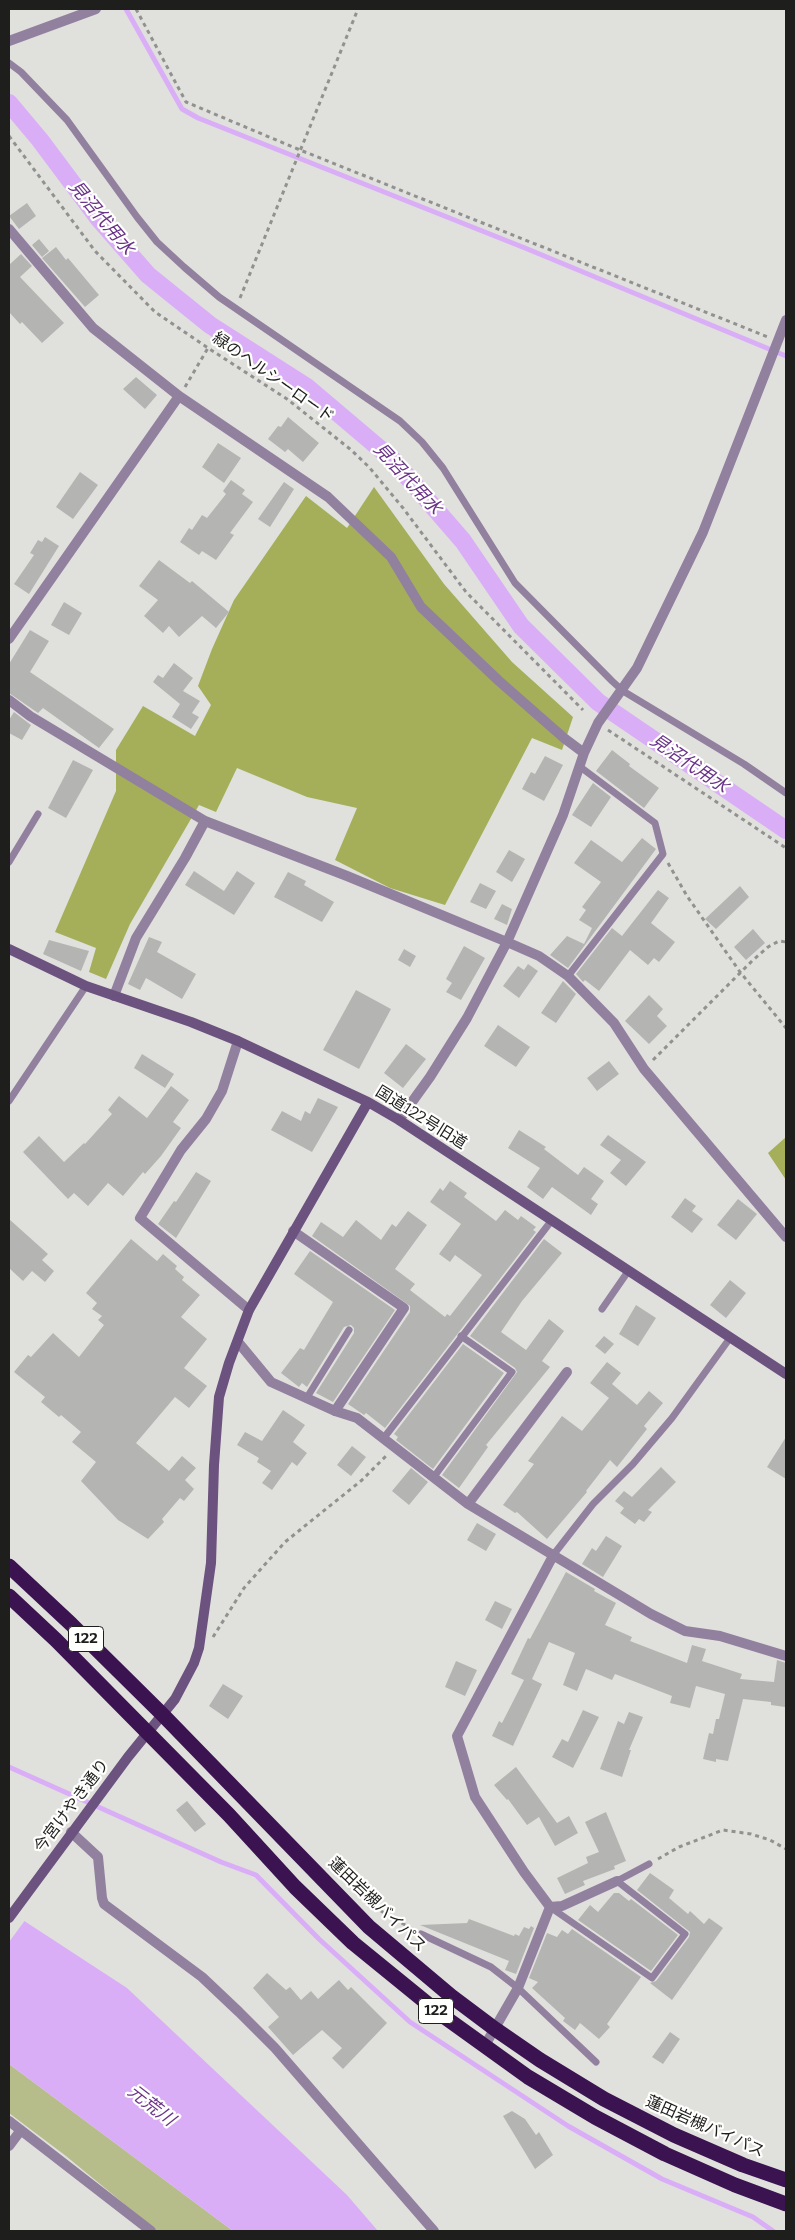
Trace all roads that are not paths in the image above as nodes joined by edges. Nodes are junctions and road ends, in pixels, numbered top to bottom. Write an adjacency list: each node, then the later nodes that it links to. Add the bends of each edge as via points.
1 (96, 9): 2 (street)
2 (9, 41)
3 (9, 63): 9 (lane, via 66,120 157,242 219,298 400,421 422,442 453,484 515,583)
4 (9, 229): 7 (street, via 93,328)
5 (786, 320): 6 (street)
6 (782, 343): 9 (street, via 703,532)
7 (179, 396): 8 (street); 11 (street, via 328,497 391,556 421,607 499,681)
8 (9, 639)
9 (620, 694): 11 (street); 13 (lane, via 744,764)
10 (9, 700): 15 (street, via 30,716)
11 (584, 753): 12 (street)
12 (579, 766): 17 (street, via 563,814); 19 (lane, via 656,823 663,854)
13 (786, 793)
14 (38, 814): 16 (lane)
15 (205, 821): 17 (street); 21 (street, via 136,938)
16 (9, 862)
17 (507, 942): 19 (street, via 539,956); 25 (street, via 467,1018)
18 (9, 948): 20 (street, 国道122号旧道)
19 (568, 976): 28 (street, via 614,1022 644,1069)
20 (86, 986): 21 (street, 国道122号旧道); 23 (lane)
21 (114, 996): 22 (street, 国道122号旧道)
22 (238, 1041): 24 (street, 国道122号旧道); 31 (street, via 218,1098 181,1150 140,1218)
23 (9, 1101)
24 (368, 1102): 25 (street, 国道122号旧道); 27 (street, 今宮けやき通り)
25 (399, 1120): 26 (street, 国道122号旧道)
26 (552, 1220): 29 (street, 国道122号旧道); 33 (lane)
27 (293, 1231): 31 (street, 今宮けやき通り); 39 (street, via 404,1308)
28 (786, 1237)
29 (629, 1270): 30 (lane); 34 (street, 国道122号旧道)
30 (602, 1309)
31 (249, 1310): 35 (street, 今宮けやき通り)
32 (350, 1330): 38 (lane)
33 (462, 1336): 40 (lane); 41 (lane, via 512,1372)
34 (730, 1338): 37 (street, 国道122号旧道); 43 (lane, via 672,1418 593,1504)
35 (238, 1342): 38 (street, via 271,1382); 47 (street, 今宮けやき通り, via 219,1397 211,1563 199,1648 187,1679)
36 (567, 1372): 42 (street)
37 (786, 1374)
38 (306, 1399): 39 (street)
39 (335, 1411): 40 (street, via 357,1418)
40 (383, 1439): 41 (street)
41 (433, 1478): 42 (street)
42 (468, 1504): 43 (street)
43 (554, 1554): 46 (street, via 651,1614 685,1631 720,1636); 52 (street, via 457,1736 475,1797)
44 (9, 1566): 47 (highway, 蓮田岩槻バイパス / 122)
45 (9, 1596): 48 (highway, 122)
46 (786, 1656)
47 (162, 1714): 48 (street, 今宮けやき通り); 56 (highway, 蓮田岩槻バイパス / 122, via 370,1927)
48 (146, 1733): 49 (street, 今宮けやき通り); 57 (highway, 122, via 353,1943)
49 (72, 1832): 53 (street, 今宮けやき通り); 65 (street, via 98,1857 104,1904 202,1977 240,2012)
50 (649, 1864): 51 (lane)
51 (617, 1881): 52 (street, via 562,1906); 52 (lane, via 685,1934 652,1978)
52 (550, 1907): 55 (street)
53 (9, 1918)
54 (421, 1934): 55 (lane, via 491,1967)
55 (518, 1988): 56 (street); 58 (lane)
56 (494, 2029): 57 (street); 62 (highway, 蓮田岩槻バイパス / 122, via 604,2099 674,2135)
57 (484, 2047): 63 (highway, 122, via 595,2117 665,2154 735,2186)
58 (596, 2062)
59 (9, 2121): 60 (street)
60 (20, 2130): 61 (street); 64 (street)
61 (9, 2146)
62 (786, 2180)
63 (786, 2204)
64 (150, 2231)
65 (434, 2231)

